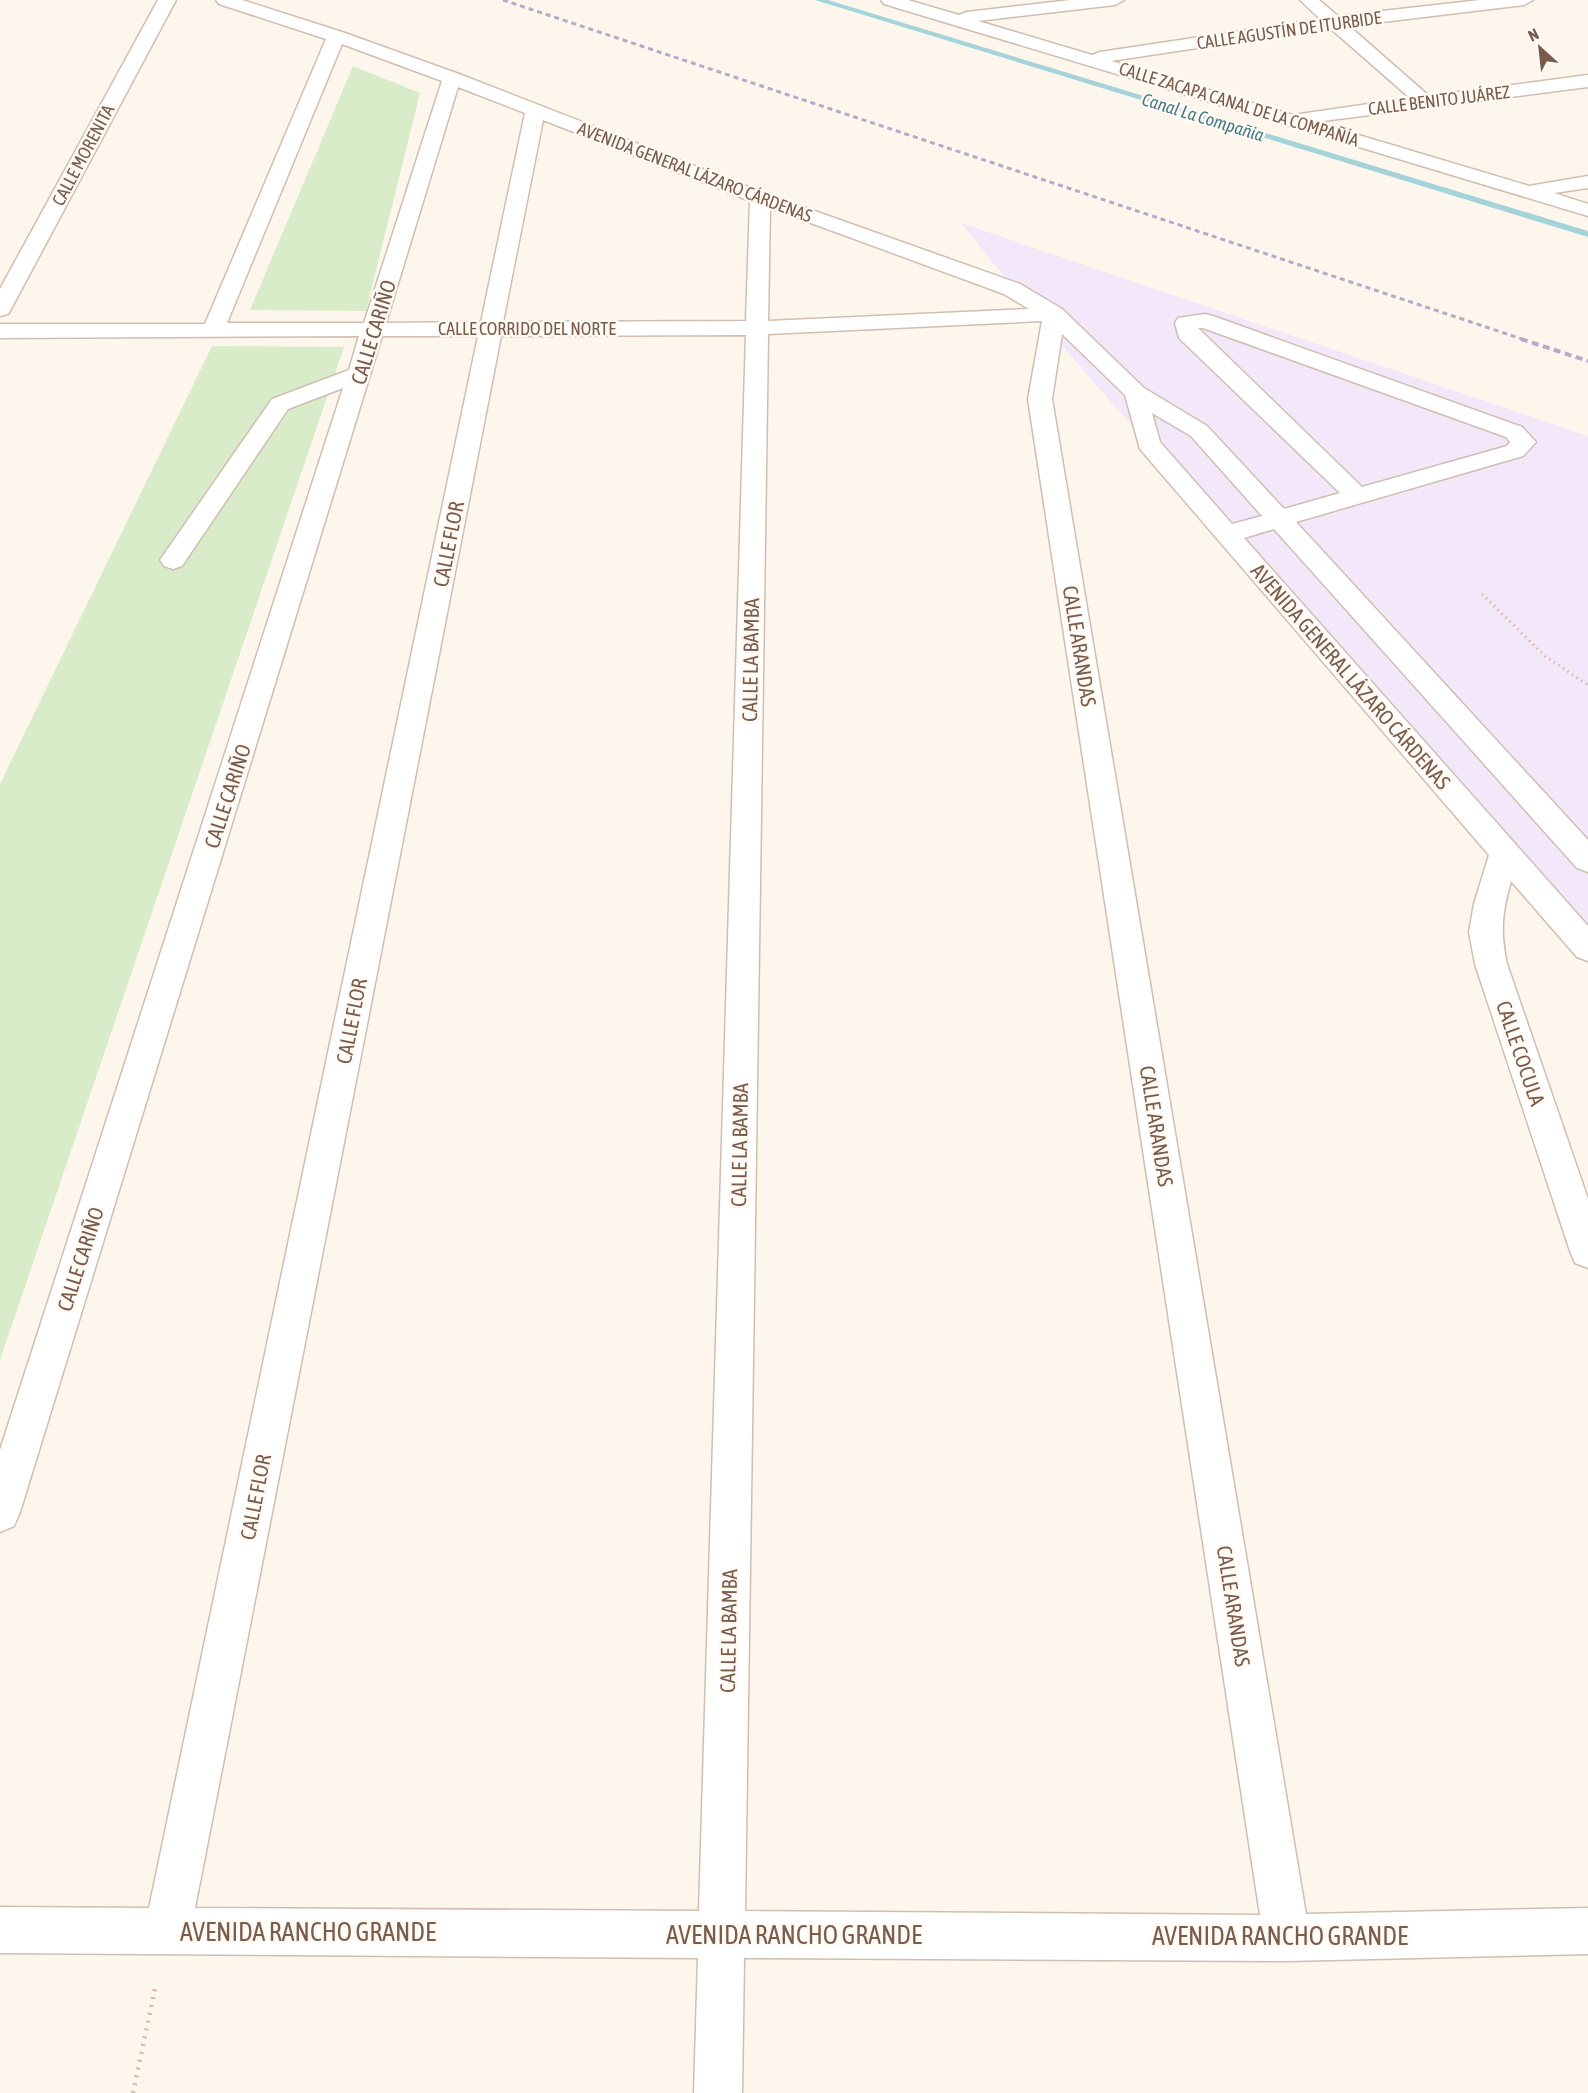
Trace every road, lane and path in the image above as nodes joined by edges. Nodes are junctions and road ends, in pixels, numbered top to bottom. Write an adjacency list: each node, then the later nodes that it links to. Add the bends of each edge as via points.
1 (167, 0): 20 (street, CALLE MORENITA)
2 (225, 0): 9 (street, AVENIDA GENERAL LÁZARO CÁRDENAS)
3 (890, 0): 7 (street, CALLE ZACAPA CANAL DE LA COMPAÑÍA)
4 (1115, 0): 7 (street)
5 (1309, 0): 8 (street)
6 (1524, 0): 8 (street, CALLE AGUSTÍN DE ITURBIDE)
7 (950, 19): 10 (street, CALLE ZACAPA CANAL DE LA COMPAÑÍA)
8 (1336, 22): 10 (street, CALLE AGUSTÍN DE ITURBIDE); 13 (street)
9 (336, 36): 11 (street, AVENIDA GENERAL LÁZARO CÁRDENAS); 24 (street)
10 (1090, 58): 15 (street, CALLE ZACAPA CANAL DE LA COMPAÑÍA)
11 (452, 78): 14 (street, AVENIDA GENERAL LÁZARO CÁRDENAS); 25 (street, CALLE CARIÑO)
12 (1588, 81): 13 (street, CALLE BENITO JUÁREZ)
13 (1425, 102): 15 (street, CALLE BENITO JUÁREZ)
14 (535, 110): 18 (street, AVENIDA GENERAL LÁZARO CÁRDENAS); 22 (street, CALLE FLOR)
15 (1291, 119): 17 (street, CALLE ZACAPA CANAL DE LA COMPAÑÍA)
16 (1588, 182): 17 (street)
17 (1525, 191): 19 (street, CALLE ZACAPA CANAL DE LA COMPAÑÍA)
18 (760, 198): 21 (street, AVENIDA GENERAL LÁZARO CÁRDENAS, via 1012,289); 23 (street, CALLE LA BAMBA)
19 (1588, 210)
20 (0, 309)
21 (1054, 314): 23 (street, CALLE CORRIDO DEL NORTE); 28 (street, AVENIDA GENERAL LÁZARO CÁRDENAS); 44 (street, CALLE ARANDAS, via 1040,399)
22 (492, 328): 23 (street, CALLE CORRIDO DEL NORTE); 25 (street, CALLE CORRIDO DEL NORTE); 41 (street, CALLE FLOR)
23 (757, 328): 43 (street, CALLE LA BAMBA)
24 (213, 330): 25 (street, CALLE CORRIDO DEL NORTE); 26 (street, CALLE CORRIDO DEL NORTE)
25 (374, 330): 27 (street, CALLE CARIÑO)
26 (0, 331)
27 (361, 373): 32 (street, via 280,404); 39 (street, CALLE CARIÑO)
28 (1136, 393): 30 (street, AVENIDA GENERAL LÁZARO CÁRDENAS, via 1199,431); 31 (street, AVENIDA GENERAL LÁZARO CÁRDENAS, via 1148,444)
29 (1358, 497): 29 (street, via 1515,451 1524,442 1514,432 1204,321 1186,323 1187,333); 30 (street)
30 (1279, 519): 31 (street); 36 (street, AVENIDA GENERAL LÁZARO CÁRDENAS)
31 (1227, 534): 35 (street, AVENIDA GENERAL LÁZARO CÁRDENAS)
32 (173, 560)
33 (1482, 594): 34 (path, via 1535,647)
34 (1588, 685)
35 (1505, 852): 37 (street, AVENIDA GENERAL LÁZARO CÁRDENAS); 38 (street, CALLE COCULA, via 1485,932 1491,964)
36 (1588, 860)
37 (1588, 948)
38 (1588, 1251)
39 (0, 1512)
40 (0, 1930): 41 (street, AVENIDA RANCHO GRANDE)
41 (167, 1931): 43 (street, AVENIDA RANCHO GRANDE); 45 (path)
42 (1588, 1931): 44 (street, AVENIDA RANCHO GRANDE)
43 (721, 1934): 44 (street, AVENIDA RANCHO GRANDE); 46 (street, CALLE LA BAMBA)
44 (1287, 1938)
45 (133, 2093)
46 (718, 2093)

